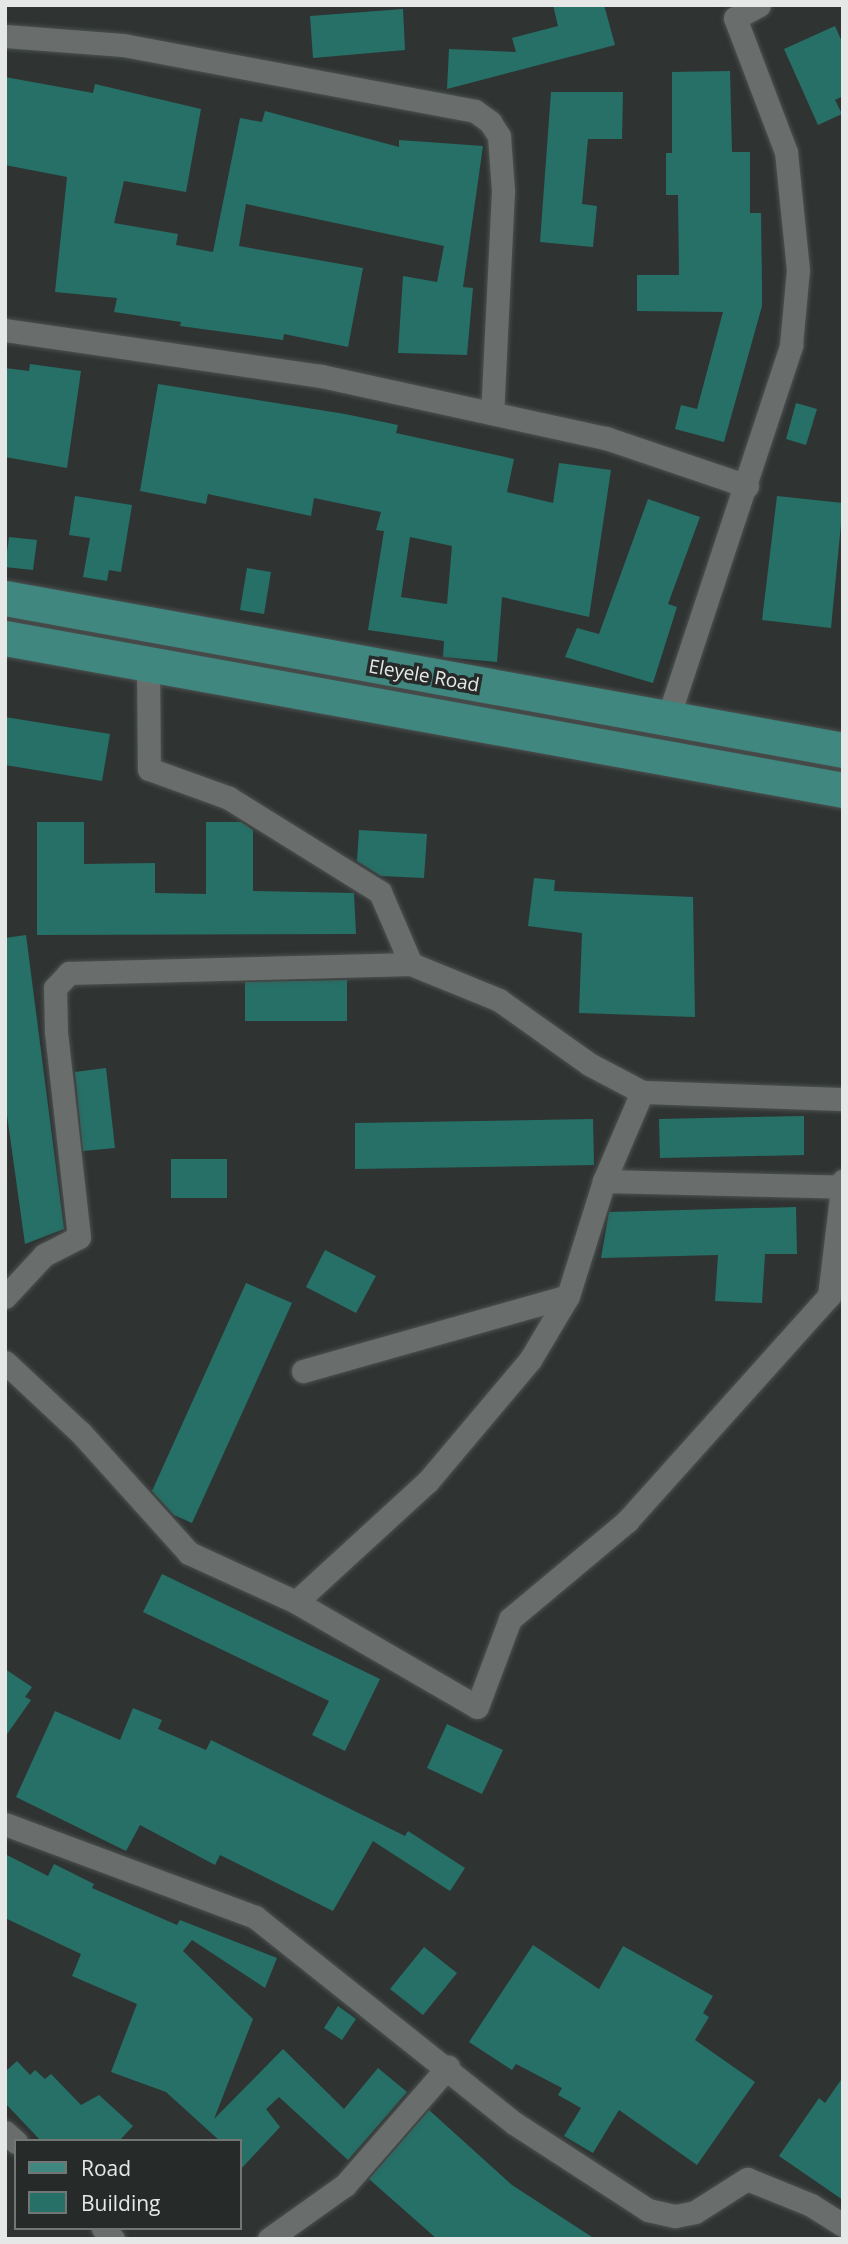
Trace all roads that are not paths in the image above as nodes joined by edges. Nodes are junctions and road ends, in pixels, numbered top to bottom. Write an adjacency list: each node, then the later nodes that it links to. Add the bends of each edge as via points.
1 (759, 5): 5 (street, via 735,18 786,152 798,270 791,345)
2 (5, 36): 4 (street, via 123,46 475,111 490,122 499,136 503,191)
3 (5, 330): 4 (street, via 321,376)
4 (492, 413): 5 (street, via 606,438)
5 (747, 486): 9 (street)
6 (5, 598): 9 (main road, Eleyele Road)
7 (5, 638): 8 (main road, Eleyele Road)
8 (148, 663): 11 (main road, Eleyele Road); 12 (street, via 149,769 229,798 380,892)
9 (667, 721): 10 (main road, Eleyele Road)
10 (843, 750)
11 (843, 790)
12 (411, 964): 13 (street, via 499,1000 589,1064); 19 (street, via 59,978 56,1031 79,1237 44,1255)
13 (642, 1092): 14 (street); 15 (street)
14 (843, 1099)
15 (604, 1181): 17 (street); 18 (street)
16 (843, 1181): 17 (street)
17 (843, 1187): 22 (street, via 829,1296 627,1521 510,1619 477,1707)
18 (568, 1296): 21 (street); 22 (street, via 530,1360 437,1471)
19 (5, 1297)
20 (5, 1362): 22 (street, via 81,1433 189,1553)
21 (303, 1371)
22 (296, 1602)
23 (5, 1824): 24 (street, via 255,1917)
24 (448, 2067): 25 (street, via 578,2169 648,2210 674,2216 695,2212 747,2179 811,2205); 26 (street, via 345,2185)
25 (843, 2225)
26 (269, 2239)

